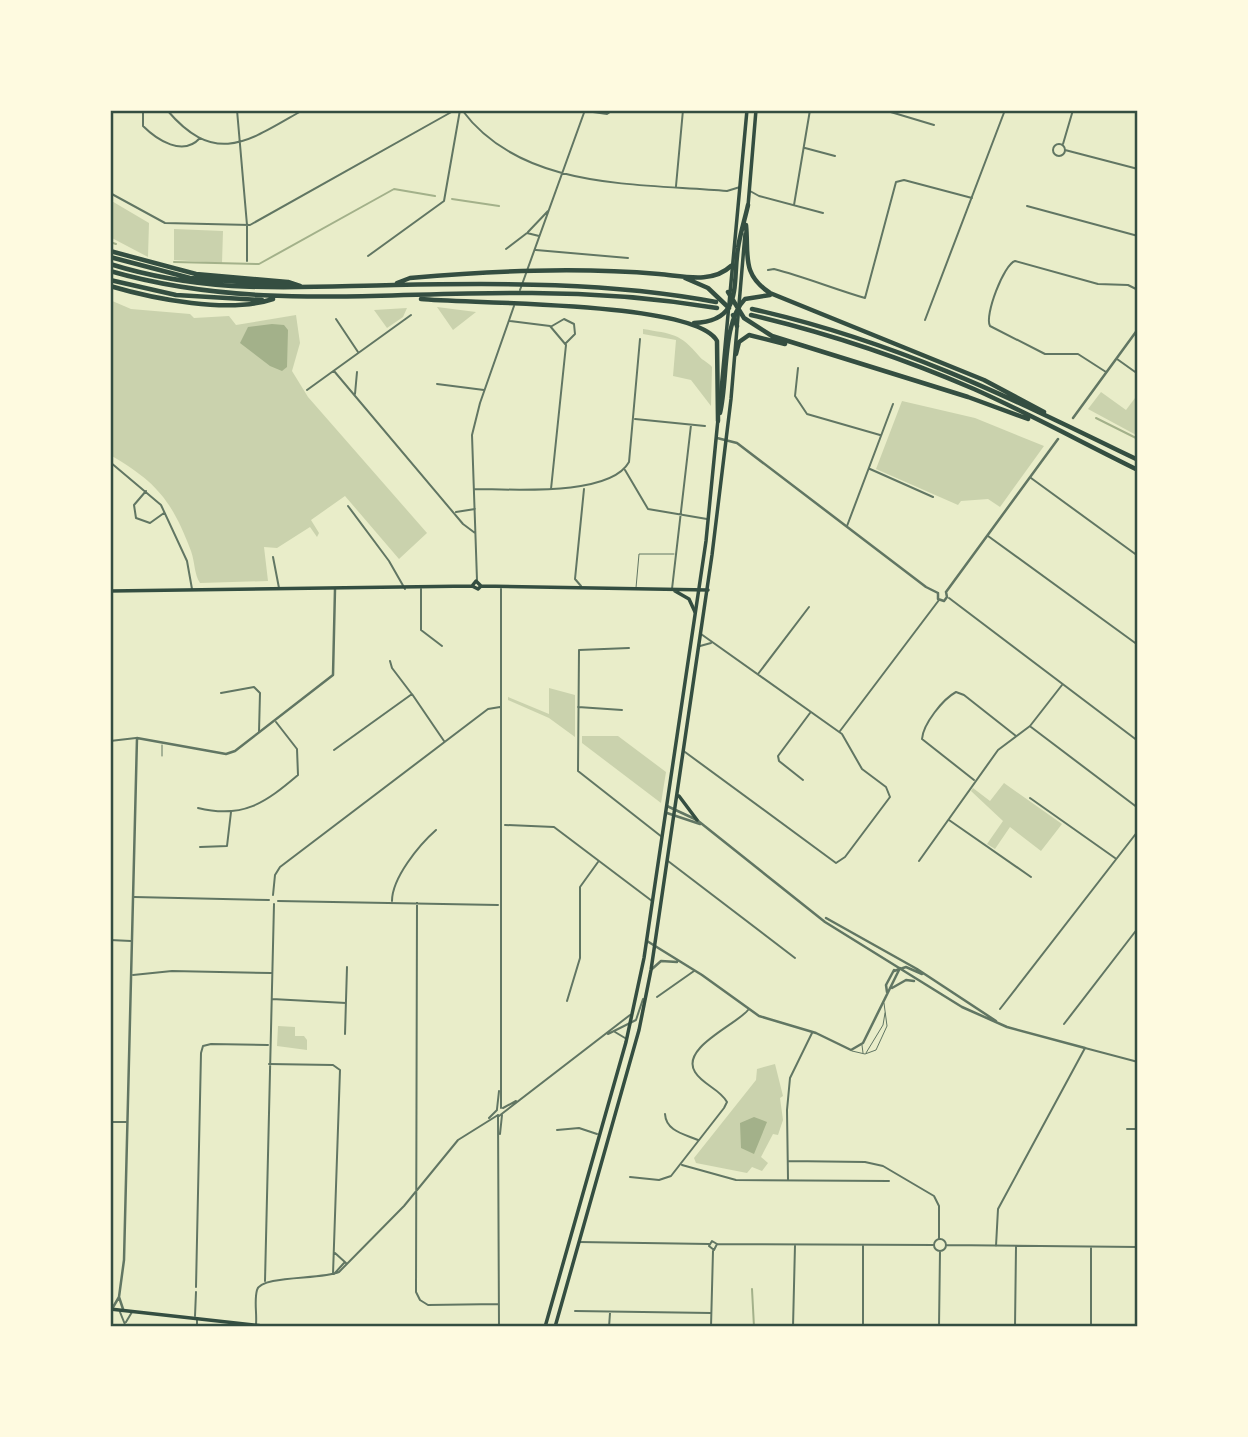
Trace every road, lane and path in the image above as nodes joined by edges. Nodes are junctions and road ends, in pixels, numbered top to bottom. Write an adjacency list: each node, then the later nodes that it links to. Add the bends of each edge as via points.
1 (143, 110): 17 (street, via 143,126 173,146 185,147)
2 (167, 110): 17 (street)
3 (237, 110): 18 (street)
4 (303, 110): 18 (street)
5 (455, 110): 35 (street)
6 (461, 110): 24 (street, via 511,152); 43 (street, via 444,201)
7 (612, 110): 15 (street, via 607,114)
8 (683, 110): 25 (street)
9 (747, 110): 26 (main road)
10 (756, 110): 27 (main road)
11 (810, 110): 20 (street)
12 (884, 110): 16 (street)
13 (1005, 110): 29 (street)
14 (1073, 110): 19 (street)
15 (585, 111): 24 (street)
16 (934, 125)
17 (200, 138): 18 (street)
18 (240, 143): 35 (street)
19 (1062, 145): 21 (street); 21 (street, via 1056,145 1054,153 1062,156)
20 (804, 148): 22 (street); 31 (street)
21 (1065, 150): 23 (street)
22 (835, 156)
23 (1138, 169)
24 (562, 174): 25 (street); 33 (street)
25 (676, 186): 26 (street, via 727,191)
26 (741, 187): 48 (main road)
27 (749, 190): 30 (main road); 31 (street)
28 (110, 193): 35 (street, via 164,222)
29 (972, 198): 49 (street, via 904,180 896,182 865,298 824,282); 64 (street)
30 (748, 205): 36 (main road); 61 (highway)
31 (794, 205): 34 (street)
32 (1027, 206): 38 (street)
33 (550, 208): 37 (street); 39 (street)
34 (823, 213)
35 (247, 225): 46 (street)
36 (746, 225): 60 (highway, via 749,272); 61 (main road)
37 (527, 233): 39 (street); 40 (street)
38 (1138, 236)
39 (540, 237): 41 (street)
40 (506, 249)
41 (535, 250): 45 (street); 65 (street)
42 (110, 251): 55 (highway, via 196,274)
43 (368, 256)
44 (110, 257): 55 (highway, via 190,278)
45 (628, 258)
46 (247, 261)
47 (110, 264): 55 (highway, via 219,287)
48 (731, 266): 51 (highway, via 715,277); 57 (main road)
49 (768, 270)
50 (110, 271): 58 (highway, via 166,286)
51 (677, 276): 53 (highway, via 597,270 509,271 410,278); 61 (highway, via 708,288)
52 (110, 279): 58 (highway, via 193,297)
53 (394, 285): 55 (highway); 59 (highway, via 557,284 626,289 716,305 573,294)
54 (110, 286): 58 (highway, via 210,303 258,304)
55 (301, 287)
56 (1138, 290): 79 (street, via 1015,261 1007,266 999,285 988,317 990,326 1045,354 1078,354)
57 (728, 292): 61 (highway)
58 (273, 298): 59 (highway)
59 (406, 298): 66 (highway, via 617,309)
60 (778, 298): 61 (highway, via 753,296); 88 (highway, via 984,380)
61 (732, 308): 66 (highway, via 708,321); 68 (highway); 74 (highway, via 758,330); 89 (highway, via 726,388)
62 (411, 315): 72 (street)
63 (336, 319): 72 (street)
64 (925, 320)
65 (509, 321): 67 (street); 83 (street)
66 (690, 323): 89 (highway, via 707,329 717,341)
67 (551, 326): 71 (street); 71 (street, via 564,319 574,324 575,334)
68 (737, 326): 73 (main road)
69 (1138, 329): 75 (street)
70 (640, 339): 87 (street)
71 (565, 344): 105 (street)
72 (359, 353): 77 (street)
73 (736, 354): 74 (highway, via 744,338 756,335); 95 (main road)
74 (824, 354): 92 (highway, via 932,385)
75 (1116, 358): 79 (street); 80 (street)
76 (798, 368): 93 (street, via 795,396 807,414)
77 (334, 371): 82 (street); 84 (street)
78 (357, 372): 84 (street)
79 (1106, 372): 86 (street)
80 (1138, 374)
81 (437, 384): 83 (street)
82 (307, 390)
83 (484, 390): 104 (street, via 472,435)
84 (355, 395): 111 (street)
85 (892, 404): 93 (street)
86 (1073, 418)
87 (634, 419): 90 (street); 100 (street)
88 (1054, 419): 92 (highway, via 897,350 842,332 751,312 911,363); 97 (highway)
89 (718, 421): 94 (main road)
90 (691, 425): 91 (street); 112 (street)
91 (705, 426)
92 (1048, 426): 101 (highway)
93 (881, 435): 99 (street)
94 (717, 438): 95 (street); 113 (main road)
95 (726, 439): 114 (street); 133 (main road)
96 (1058, 439): 102 (street)
97 (1138, 460)
98 (110, 462): 106 (street)
99 (869, 468): 107 (street); 114 (street)
100 (625, 469): 103 (street); 112 (street, via 644,506)
101 (1138, 470)
102 (1030, 477): 116 (street); 118 (street)
103 (584, 488): 105 (street); 125 (street, via 575,579)
104 (474, 489): 105 (street); 109 (street)
105 (551, 489)
106 (147, 490): 110 (street); 110 (street, via 134,505 136,517 150,523)
107 (933, 497)
108 (348, 506): 128 (street)
109 (475, 509): 111 (street); 115 (street)
110 (165, 512): 130 (street, via 187,561)
111 (455, 512): 115 (street)
112 (681, 516): 113 (street); 117 (street)
113 (708, 519): 132 (main road)
114 (846, 527): 136 (street)
115 (476, 533): 120 (street)
116 (987, 536): 135 (street); 143 (street)
117 (676, 554): 129 (lane, via 639,554); 131 (street)
118 (1138, 556)
119 (273, 557): 126 (street)
120 (477, 581): 121 (main road); 122 (main road)
121 (472, 586): 122 (main road); 123 (main road)
122 (481, 586): 124 (main road)
123 (421, 588): 128 (main road); 144 (street, via 421,630)
124 (501, 588): 125 (main road); 152 (street)
125 (582, 588): 129 (main road)
126 (279, 589): 127 (main road); 130 (main road)
127 (335, 589): 128 (main road); 156 (street, via 333,675)
128 (405, 589)
129 (636, 589): 131 (main road)
130 (192, 590): 134 (main road)
131 (673, 590): 132 (main road); 140 (main road, via 689,599)
132 (699, 590): 133 (main road); 140 (main road)
133 (708, 590): 141 (main road)
134 (110, 591)
135 (946, 592): 136 (street); 137 (street)
136 (938, 593): 138 (street)
137 (947, 597): 138 (street); 149 (street)
138 (939, 600): 158 (street)
139 (809, 607): 148 (street)
140 (695, 613): 173 (main road)
141 (701, 634): 142 (street); 145 (main road)
142 (712, 643): 145 (street); 148 (street)
143 (1138, 645)
144 (442, 646)
145 (700, 646): 167 (main road)
146 (629, 648): 153 (street, via 579,650)
147 (390, 661): 151 (street)
148 (757, 674): 155 (street)
149 (1062, 684): 157 (street); 164 (street)
150 (221, 693): 159 (street, via 254,687 260,693)
151 (412, 694): 165 (street); 166 (street)
152 (501, 706): 165 (street, via 488,709); 182 (street)
153 (577, 707): 154 (street); 188 (street, via 580,774)
154 (622, 710)
155 (810, 712): 158 (street); 169 (street, via 778,756)
156 (275, 721): 159 (street); 177 (street, via 297,749 298,775 254,808)
157 (1030, 726): 160 (street); 175 (street)
158 (839, 732): 167 (street, via 862,769 886,787 890,797 845,858 836,863)
159 (259, 733): 163 (street, via 226,754)
160 (1017, 736): 170 (street, via 998,750); 170 (street, via 964,695 950,696 922,731 922,739)
161 (137, 738): 162 (street); 163 (street); 196 (street)
162 (110, 741)
163 (163, 741): 168 (lane)
164 (1138, 741)
165 (445, 742): 195 (street, via 280,867)
166 (334, 750)
167 (684, 751): 171 (main road)
168 (162, 757)
169 (803, 780)
170 (975, 781): 180 (street)
171 (678, 794): 176 (main road); 181 (main road)
172 (1030, 798): 190 (street)
173 (667, 806): 176 (street); 178 (main road)
174 (198, 808): 177 (street)
175 (1138, 808)
176 (676, 809): 179 (main road); 181 (street)
177 (231, 811): 189 (street, via 227,846)
178 (666, 813): 179 (street); 188 (main road)
179 (675, 815): 184 (street); 192 (main road)
180 (948, 819): 193 (street); 194 (street)
181 (697, 820): 184 (street)
182 (501, 822): 183 (street); 185 (street)
183 (505, 825): 185 (street); 191 (street, via 554,827)
184 (703, 825): 204 (street)
185 (501, 828): 203 (street)
186 (436, 830): 199 (street, via 392,889)
187 (1138, 831): 190 (street)
188 (662, 838): 200 (main road)
189 (200, 847)
190 (1115, 859): 231 (street)
191 (599, 861): 200 (street); 228 (street, via 580,887 580,958)
192 (668, 861): 209 (main road); 210 (street)
193 (919, 861)
194 (1031, 877)
195 (273, 895): 197 (street); 198 (street)
196 (133, 897): 197 (street); 207 (street)
197 (269, 900): 202 (street)
198 (278, 901): 199 (street); 202 (street)
199 (392, 902): 201 (street)
200 (652, 902): 208 (main road)
201 (417, 903): 203 (street); 272 (street)
202 (274, 904): 219 (street)
203 (500, 905): 251 (street)
204 (825, 918): 211 (street); 213 (street)
205 (1138, 928): 236 (street)
206 (110, 940): 207 (street)
207 (132, 941): 221 (street)
208 (647, 941): 209 (street); 233 (main road)
209 (655, 947): 212 (street); 216 (main road)
210 (795, 958)
211 (895, 958): 215 (street); 220 (street)
212 (680, 963): 216 (street, via 664,960); 217 (street)
213 (893, 964): 215 (street); 218 (street)
214 (347, 967): 229 (street)
215 (900, 968): 218 (street); 220 (street); 222 (street); 223 (street)
216 (651, 970): 224 (main road)
217 (695, 970): 225 (street); 230 (street)
218 (894, 971): 223 (street)
219 (272, 973): 221 (street); 226 (street)
220 (925, 974): 234 (street)
221 (131, 975): 259 (street)
222 (919, 982): 223 (street, via 906,979); 234 (street)
223 (887, 992): 227 (street)
224 (647, 995): 235 (street); 274 (main road)
225 (657, 998)
226 (271, 999): 229 (street); 243 (street)
227 (884, 1000): 232 (lane); 242 (street)
228 (567, 1001)
229 (346, 1003): 239 (street)
230 (748, 1009): 237 (street); 266 (street, via 738,1022 706,1040 694,1058 696,1075 727,1102)
231 (999, 1009)
232 (886, 1011): 246 (lane); 246 (lane, via 884,1036 875,1051)
233 (632, 1013): 235 (main road); 240 (street)
234 (999, 1023): 244 (street)
235 (630, 1024): 238 (street); 241 (main road)
236 (1065, 1024)
237 (813, 1032): 245 (street); 267 (street, via 790,1078)
238 (613, 1033): 240 (street); 241 (street, via 620,1033)
239 (345, 1034)
240 (607, 1035): 253 (street)
241 (626, 1042): 265 (main road)
242 (863, 1043): 245 (street); 246 (lane, via 861,1052)
243 (270, 1045): 250 (street); 291 (street, via 203,1046)
244 (1085, 1048): 248 (street); 281 (street, via 998,1209)
245 (848, 1049): 246 (lane)
246 (865, 1054)
247 (1138, 1056): 248 (street)
248 (1134, 1060): 249 (street)
249 (1138, 1062)
250 (269, 1064): 287 (street, via 333,1065 340,1070); 290 (street)
251 (499, 1090): 252 (street); 255 (street)
252 (501, 1097): 254 (street); 255 (street)
253 (516, 1101): 254 (street); 255 (street)
254 (508, 1104): 255 (street)
255 (500, 1112): 257 (street); 260 (street); 264 (street)
256 (665, 1114): 266 (street, via 670,1128)
257 (487, 1120): 260 (street); 272 (street, via 458,1140)
258 (110, 1122): 259 (street)
259 (127, 1122): 293 (street)
260 (498, 1125): 264 (street)
261 (1127, 1129): 262 (street)
262 (1138, 1129)
263 (557, 1130): 265 (street, via 579,1128)
264 (500, 1135): 294 (street)
265 (601, 1136): 307 (main road)
266 (699, 1141): 268 (street)
267 (788, 1161): 270 (street); 273 (street, via 865,1162 916,1184 938,1202)
268 (681, 1165): 269 (street, via 665,1179); 270 (street, via 736,1180)
269 (630, 1177)
270 (788, 1180): 271 (street)
271 (889, 1181)
272 (416, 1192): 288 (street); 294 (street, via 416,1292 420,1300 428,1305)
273 (939, 1239): 279 (street); 280 (street)
274 (578, 1242): 275 (street); 308 (main road)
275 (709, 1244): 276 (street); 285 (street)
276 (717, 1244): 277 (street); 285 (street)
277 (795, 1244): 278 (street); 311 (street)
278 (863, 1245): 279 (street); 312 (street)
279 (934, 1245): 286 (street)
280 (946, 1245): 281 (street); 286 (street)
281 (996, 1246): 282 (street)
282 (1016, 1246): 283 (street); 314 (street)
283 (1091, 1246): 284 (street); 315 (street)
284 (1138, 1247)
285 (713, 1250): 300 (street)
286 (940, 1251): 313 (street)
287 (335, 1252): 288 (street); 289 (street)
288 (346, 1263): 289 (street)
289 (333, 1275): 290 (street)
290 (265, 1281): 303 (street, via 257,1290)
291 (196, 1287)
292 (196, 1292): 301 (street)
293 (119, 1297): 295 (street); 296 (street)
294 (499, 1304): 306 (street)
295 (111, 1309): 296 (main road)
296 (121, 1310): 297 (main road); 302 (street)
297 (132, 1311): 301 (main road); 302 (street)
298 (575, 1311): 299 (street)
299 (610, 1312): 300 (street); 309 (street)
300 (711, 1313): 310 (street)
301 (196, 1318): 303 (main road); 304 (street)
302 (125, 1325)
303 (256, 1325): 305 (main road)
304 (197, 1327)
305 (271, 1327)
306 (499, 1327)
307 (545, 1327)
308 (555, 1327)
309 (610, 1327)
310 (711, 1327)
311 (793, 1327)
312 (863, 1327)
313 (939, 1327)
314 (1015, 1327)
315 (1091, 1327)

